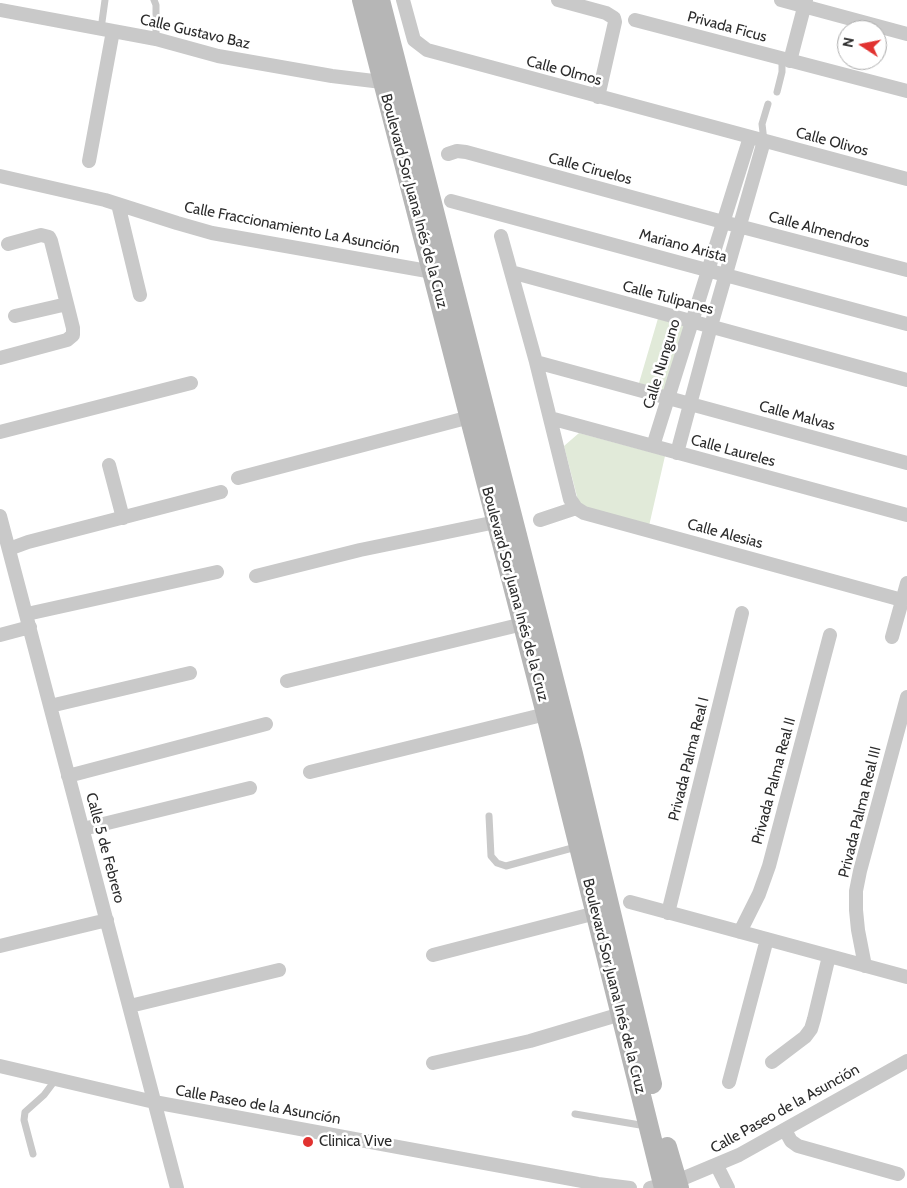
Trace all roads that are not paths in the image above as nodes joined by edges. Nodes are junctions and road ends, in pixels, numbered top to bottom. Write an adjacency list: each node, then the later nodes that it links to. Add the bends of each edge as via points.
1 (106, 0): 11 (lane)
2 (154, 0): 13 (lane)
3 (362, 0): 15 (main road, Boulevard Sor Juana Inés de la Cruz)
4 (380, 0): 114 (main road, Boulevard Sor Juana Inés de la Cruz, via 577,772 667,1150)
5 (403, 0): 18 (street, Calle Olmos, via 414,40 427,50)
6 (558, 0): 18 (street, via 614,18)
7 (781, 0): 8 (street)
8 (800, 2): 12 (street); 14 (street)
9 (0, 10): 11 (street, Calle Gustavo Baz)
10 (635, 20): 14 (street, Privada Ficus)
11 (107, 30): 13 (street, Calle Gustavo Baz); 24 (street)
12 (907, 34)
13 (156, 39): 15 (street, Calle Gustavo Baz, via 218,56)
14 (784, 64): 16 (street, Privada Ficus); 17 (lane)
15 (382, 82): 35 (main road, Boulevard Sor Juana Inés de la Cruz)
16 (907, 91)
17 (777, 92)
18 (598, 97): 21 (street, Calle Olmos)
19 (768, 104): 20 (lane, Calle Nunguno)
20 (762, 124): 21 (lane, Calle Nunguno); 22 (lane, Calle Nunguno)
21 (750, 137): 22 (street, Calle Olivos); 29 (street, Calle Nunguno)
22 (764, 141): 26 (street, Calle Olivos); 30 (street, Calle Nunguno)
23 (448, 154): 29 (street, Calle Ciruelos, via 466,152)
24 (89, 162)
25 (0, 176): 28 (street, Calle Fraccionamiento La Asunción)
26 (907, 179)
27 (451, 201): 33 (street, Mariano Arista)
28 (118, 204): 35 (street, Calle Fraccionamiento La Asunción, via 212,232); 38 (street)
29 (724, 222): 30 (street, Calle Almendros); 33 (street, Calle Nunguno)
30 (740, 226): 34 (street, Calle Almendros); 37 (street, Calle Nunguno)
31 (501, 236): 36 (street)
32 (8, 244): 39 (street, via 41,236 52,240)
33 (708, 270): 37 (street, Mariano Arista); 41 (street, Calle Nunguno)
34 (907, 270)
35 (433, 272): 49 (main road, Boulevard Sor Juana Inés de la Cruz)
36 (511, 272): 41 (street, Calle Tulipanes); 45 (street)
37 (726, 275): 42 (street, Mariano Arista); 43 (street, Calle Nunguno)
38 (140, 294)
39 (67, 304): 40 (street); 44 (street, via 73,328 70,338)
40 (15, 316)
41 (693, 321): 43 (street, Calle Tulipanes); 48 (street, Calle Nunguno)
42 (907, 324)
43 (711, 326): 46 (street, Calle Tulipanes); 48 (street, Calle Nunguno)
44 (0, 358)
45 (536, 362): 48 (street); 50 (street)
46 (907, 380)
47 (190, 383): 51 (street)
48 (679, 401): 52 (street, Calle Nunguno); 53 (street, Calle Nunguno); 54 (street, Calle Malvas)
49 (470, 417): 56 (street); 63 (main road, Boulevard Sor Juana Inés de la Cruz)
50 (550, 418): 52 (street, Calle Laureles); 58 (street, via 570,499)
51 (0, 432)
52 (653, 446): 53 (street, Calle Laureles)
53 (677, 453): 59 (street, Calle Laureles)
54 (907, 463)
55 (110, 466): 61 (street)
56 (238, 478)
57 (220, 492): 61 (street)
58 (576, 508): 62 (street); 68 (street, Calle Alesias, via 584,514)
59 (907, 515)
60 (0, 516): 64 (street, Calle 5 de Febrero)
61 (123, 518): 64 (street)
62 (540, 520)
63 (496, 522): 66 (street, via 360,550); 71 (main road, Boulevard Sor Juana Inés de la Cruz)
64 (9, 549): 70 (street, Calle 5 de Febrero)
65 (217, 572): 70 (street)
66 (256, 576)
67 (907, 583): 68 (street)
68 (902, 600): 72 (street)
69 (742, 613): 89 (street, Privada Palma Real I)
70 (28, 621): 74 (street); 78 (street, Calle 5 de Febrero)
71 (523, 624): 76 (street); 79 (main road, Boulevard Sor Juana Inés de la Cruz)
72 (898, 630)
73 (830, 635): 91 (street, Privada Palma Real II, via 769,866)
74 (0, 636)
75 (190, 674): 78 (street)
76 (287, 681)
77 (907, 697): 96 (street, Privada Palma Real III, via 856,891 858,930)
78 (50, 706): 82 (street, Calle 5 de Febrero)
79 (546, 714): 81 (street); 86 (main road, Boulevard Sor Juana Inés de la Cruz)
80 (266, 724): 82 (street)
81 (310, 772)
82 (68, 776): 85 (street, Calle 5 de Febrero)
83 (250, 788): 85 (street)
84 (490, 816): 86 (lane, via 491,856 497,863 506,866)
85 (83, 829): 90 (street, Calle 5 de Febrero)
86 (579, 846): 88 (main road, Boulevard Sor Juana Inés de la Cruz)
87 (630, 902): 89 (street)
88 (596, 913): 94 (street); 100 (main road, Boulevard Sor Juana Inés de la Cruz)
89 (668, 913): 91 (street)
90 (107, 920): 93 (street); 99 (street, Calle 5 de Febrero)
91 (740, 932): 92 (street)
92 (767, 939): 95 (street); 106 (street)
93 (0, 946)
94 (432, 955)
95 (828, 956): 96 (street); 102 (street, via 811,1029)
96 (865, 966): 98 (street)
97 (279, 970): 99 (street)
98 (907, 977)
99 (130, 1006): 107 (street, Calle 5 de Febrero)
100 (621, 1014): 103 (street, via 530,1041); 109 (main road, Boulevard Sor Juana Inés de la Cruz)
101 (907, 1061): 110 (street, Calle Paseo de la Asunción)
102 (772, 1062)
103 (433, 1063)
104 (0, 1066): 105 (street, Calle Paseo de la Asunción)
105 (56, 1079): 107 (street, Calle Paseo de la Asunción); 111 (lane, via 25,1112)
106 (729, 1082)
107 (154, 1102): 115 (street, Calle 5 de Febrero); 116 (street, Calle Paseo de la Asunción)
108 (575, 1114): 109 (lane)
109 (649, 1127): 114 (main road, Boulevard Sor Juana Inés de la Cruz)
110 (784, 1130): 112 (street, Calle Paseo de la Asunción); 113 (street, via 798,1146)
111 (33, 1154)
112 (716, 1166): 114 (street, Calle Paseo de la Asunción); 117 (street)
113 (898, 1174)
114 (666, 1186)
115 (178, 1188)
116 (630, 1188)
117 (728, 1188)

